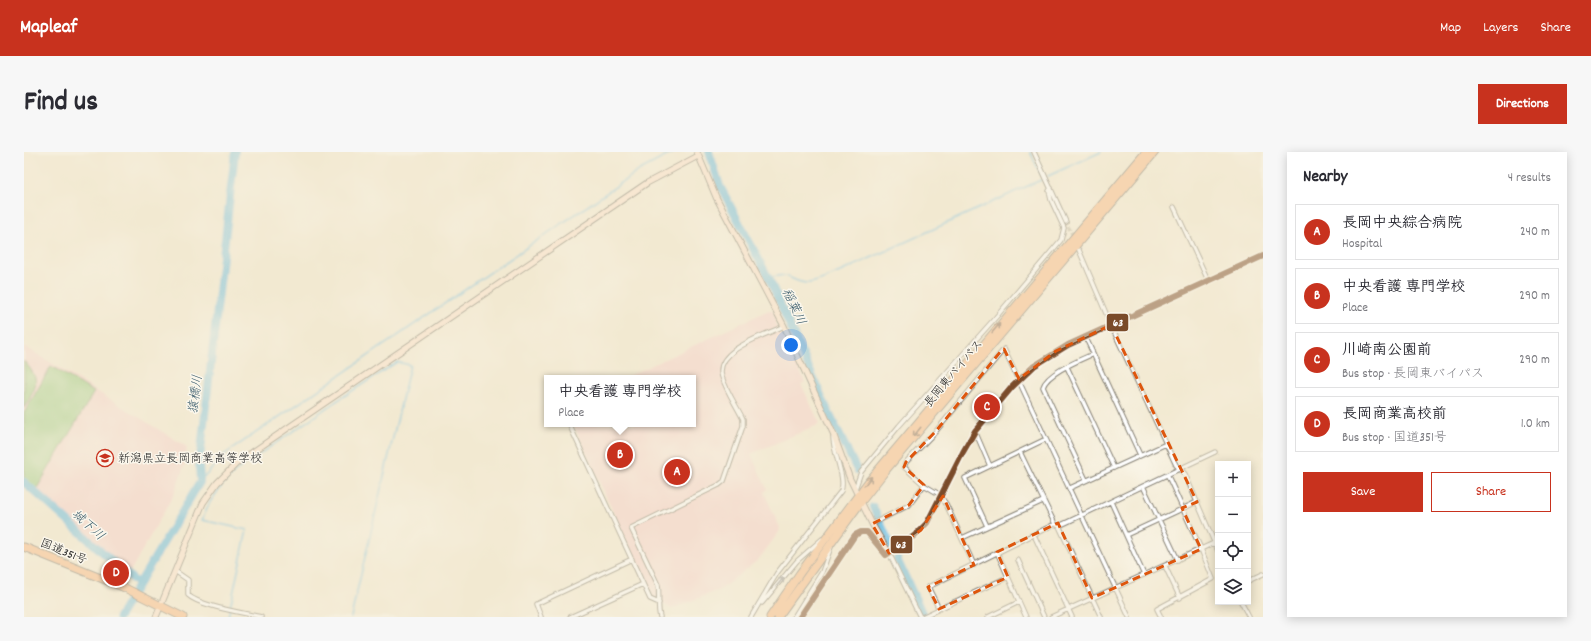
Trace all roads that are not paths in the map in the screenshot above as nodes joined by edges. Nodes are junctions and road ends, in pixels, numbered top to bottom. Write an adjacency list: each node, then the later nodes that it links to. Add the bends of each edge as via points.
1 (1034, 152): 7 (street)
2 (1143, 152): 8 (highway)
3 (1146, 152): 8 (highway, 長岡東バイパス)
4 (1155, 152): 13 (highway, 長岡東バイパス)
5 (1160, 152): 13 (highway, via 1120,200)
6 (698, 154): 16 (street, via 716,197); 64 (street, via 647,183 238,462 217,483 203,504)
7 (1051, 188): 10 (street); 37 (street, via 1051,200 1064,228 1061,240 861,472)
8 (1113, 192): 37 (highway, 長岡東バイパス, one-way to 8)
9 (1174, 207): 14 (street)
10 (1066, 222)
11 (1079, 250): 15 (street)
12 (1263, 256): 14 (street)
13 (1060, 264): 40 (highway, 長岡東バイパス, one-way to 40)
14 (1208, 280): 15 (street)
15 (1111, 325): 17 (street); 25 (street)
16 (784, 326): 23 (street); 75 (street, via 733,350 724,361 722,376 743,426 724,481 631,528 658,584)
17 (1085, 336): 18 (street); 20 (street, via 1044,358)
18 (1093, 354): 19 (street); 28 (street)
19 (1067, 366): 30 (street); 33 (street, via 1044,382 1043,387)
20 (1019, 379): 22 (street); 24 (street); 34 (street, via 1004,349 936,431 906,462 904,467)
21 (570, 427): 59 (street)
22 (976, 431): 29 (street); 38 (street, via 962,452)
23 (833, 433): 37 (street); 80 (street, via 832,447 843,483 841,491 777,573)
24 (1046, 439): 26 (street); 36 (street)
25 (1166, 444): 28 (street); 31 (street)
26 (1020, 452): 29 (street); 39 (street)
27 (1215, 452): 31 (street)
28 (1140, 455): 30 (street)
29 (990, 466): 48 (street, via 965,478)
30 (1114, 468): 33 (street)
31 (1179, 470): 32 (street); 42 (street, via 1184,474)
32 (1168, 476): 35 (street); 43 (street)
33 (1086, 480): 36 (street)
34 (924, 485): 38 (street); 46 (street, via 909,505)
35 (1144, 486): 41 (street); 45 (street)
36 (1070, 488): 44 (street)
37 (856, 492): 40 (street); 52 (highway, 長岡東バイパス)
38 (941, 496): 53 (street); 58 (street, via 931,517 921,530)
39 (1043, 501): 47 (street); 48 (street)
40 (861, 502): 46 (street); 52 (highway, 長岡東バイパス)
41 (1111, 502): 44 (street); 51 (street)
42 (1197, 502): 43 (street); 54 (street)
43 (1182, 508): 45 (street); 56 (street)
44 (1082, 515): 49 (street); 71 (street)
45 (1159, 519): 51 (street); 61 (street)
46 (874, 523): 58 (street)
47 (1055, 524): 49 (street); 50 (street)
48 (987, 526): 53 (street)
49 (1059, 526): 72 (street)
50 (1034, 535): 57 (street); 79 (street)
51 (1126, 535): 67 (street)
52 (830, 537): 65 (highway, 長岡東バイパス); 80 (street, one-way to 52, via 797,561); 90 (highway, 長岡東バイパス); 91 (street, via 827,562)
53 (962, 538): 62 (street)
54 (1214, 543): 56 (street)
55 (24, 547): 76 (highway, 国道351号)
56 (1201, 548): 61 (street); 73 (street, via 1213,579)
57 (997, 552): 62 (street); 68 (street)
58 (889, 553): 92 (street, via 886,555 867,532 855,535); 93 (street)
59 (632, 559): 70 (street); 84 (street, via 536,604)
60 (1018, 560): 96 (street)
61 (1178, 560): 63 (street)
62 (974, 565): 78 (street, via 928,587)
63 (1165, 566): 67 (street); 73 (street)
64 (175, 571): 76 (street); 83 (street, via 188,580 188,596 209,605)
65 (800, 573): 88 (highway); 89 (highway, 長岡東バイパス)
66 (1263, 574): 69 (street)
67 (1144, 575): 71 (street)
68 (1008, 577): 74 (street); 78 (street)
69 (1251, 580)
70 (643, 584): 75 (street, via 650,599); 85 (street)
71 (1116, 589): 72 (street, via 1112,588); 100 (street)
72 (1092, 598): 79 (street); 99 (street)
73 (1180, 598): 101 (street, via 1157,609)
74 (1019, 602): 94 (street); 95 (street)
75 (659, 603): 86 (street)
76 (161, 605): 81 (street); 82 (highway, 国道351号)
77 (1243, 605): 102 (street)
78 (939, 609): 93 (street)
79 (1068, 609): 97 (street); 98 (street)
80 (755, 611): 87 (street)
81 (156, 617)
82 (183, 617)
83 (261, 617)
84 (541, 617)
85 (570, 617)
86 (660, 617)
87 (751, 617)
88 (766, 617)
89 (770, 617)
90 (779, 617)
91 (794, 617)
92 (800, 617)
93 (921, 617)
94 (988, 617)
95 (1026, 617)
96 (1044, 617)
97 (1051, 617)
98 (1072, 617)
99 (1100, 617)
100 (1129, 617)
101 (1161, 617)
102 (1249, 617)

